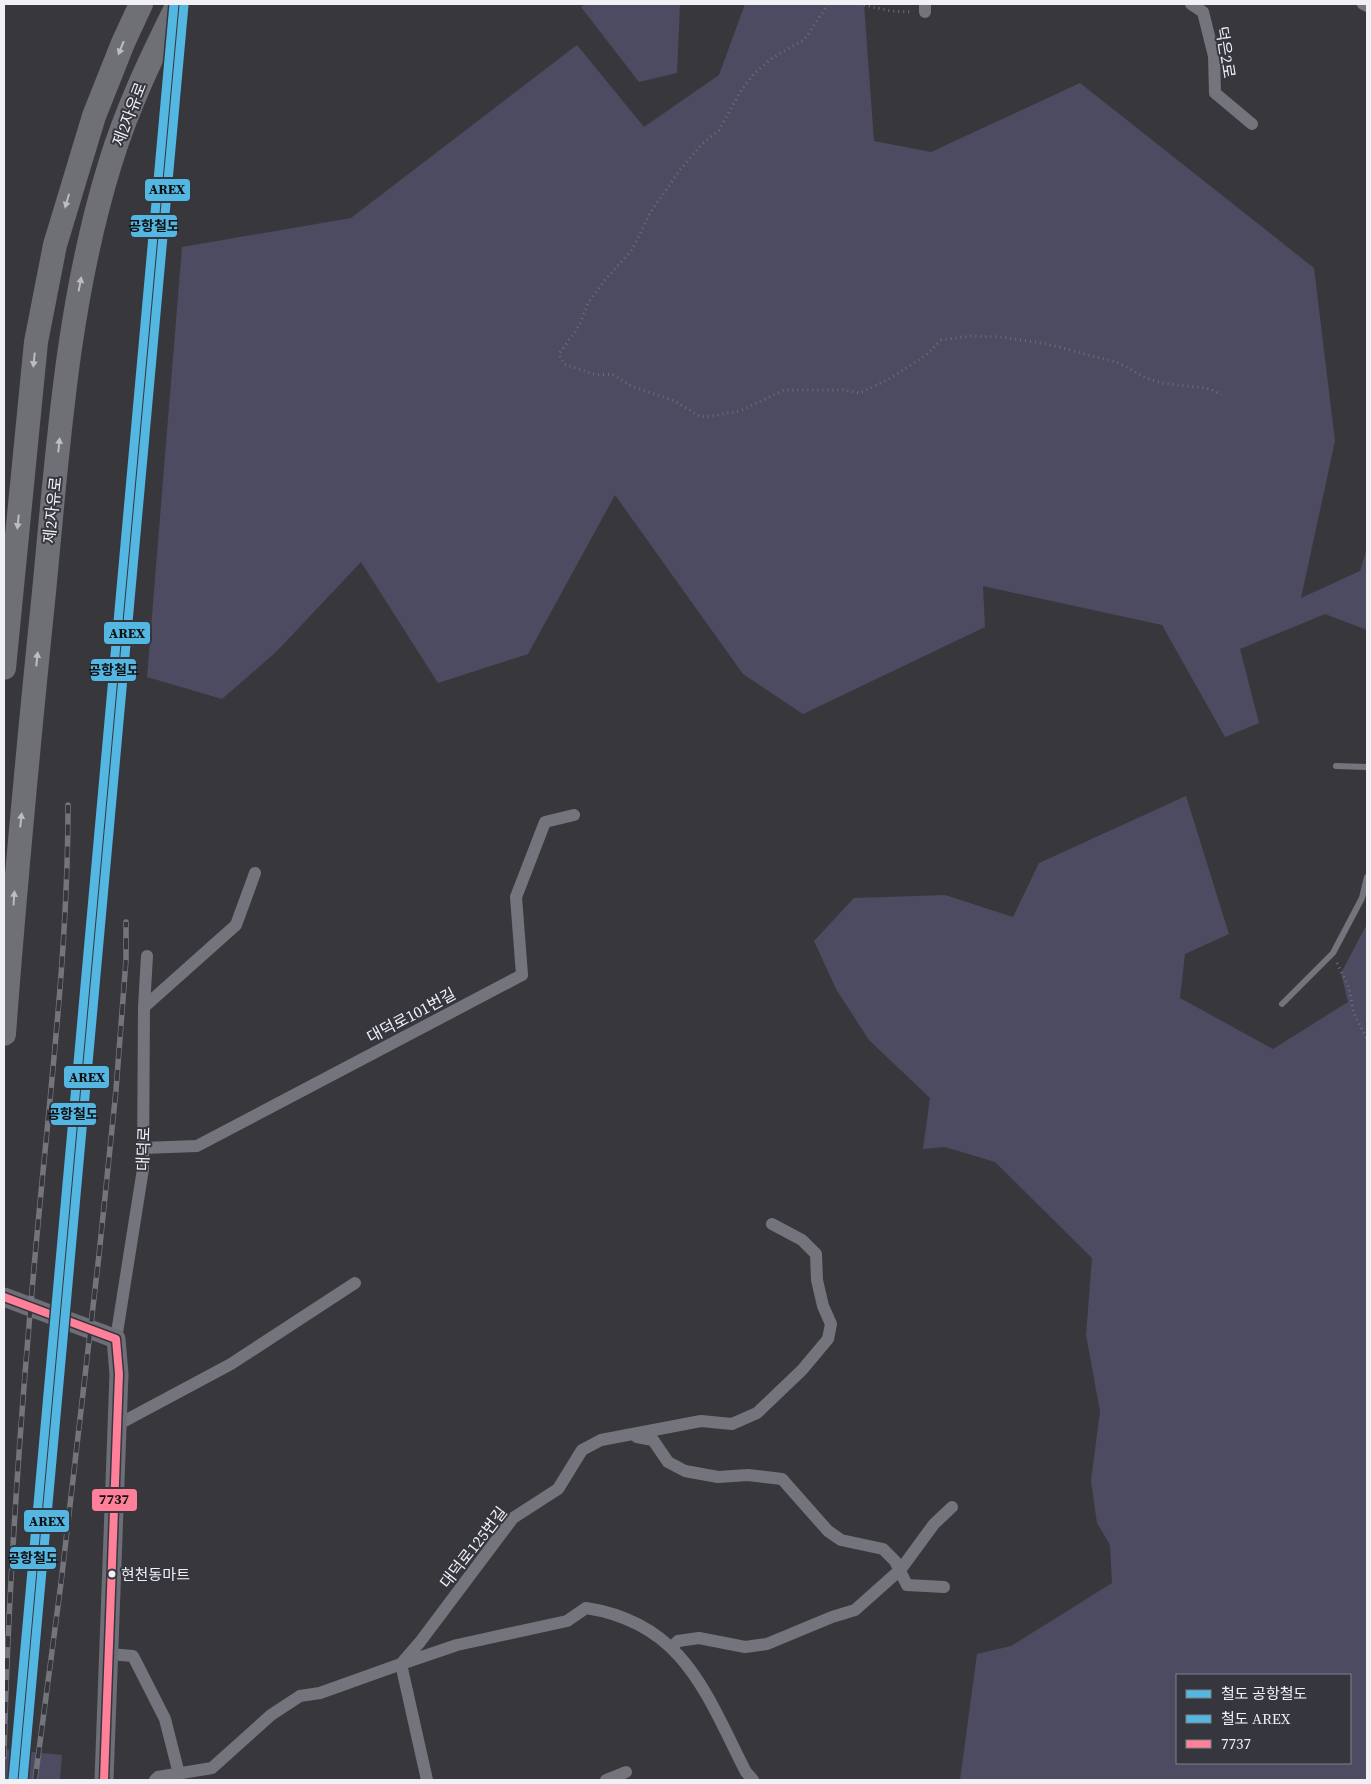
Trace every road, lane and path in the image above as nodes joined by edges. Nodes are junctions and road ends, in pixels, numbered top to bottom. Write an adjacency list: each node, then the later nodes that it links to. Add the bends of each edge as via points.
1 (141, 4): 11 (highway, 제2자유로, one-way to 11, via 94,116 55,245 36,342)
2 (178, 4): 21 (highway, 제2자유로, one-way to 2, via 16,869 68,353 80,284 113,156 134,98)
3 (828, 4): 10 (path, via 805,39 771,59 753,75 719,130 700,145 680,170 650,213 632,250 588,303 578,326 559,354 564,364 596,374 612,374 631,386 675,401 706,417 740,411 784,390 860,393 891,378 926,355 941,340 971,336 1002,337 1048,344 1119,363 1162,383 1211,389)
4 (859, 4): 8 (path, via 890,11)
5 (1191, 4): 9 (street, 덕은2로, via 1203,12 1214,56 1216,93)
6 (1363, 4): 7 (street)
7 (1367, 6)
8 (925, 8)
9 (1252, 124)
10 (1221, 395)
11 (4, 668)
12 (1336, 766): 13 (lane)
13 (1367, 767)
14 (574, 815): 23 (street, 대덕로101번길, via 546,822 516,897 522,975 197,1146)
15 (255, 873): 20 (street, via 236,925)
16 (1367, 877): 17 (lane, via 1362,898)
17 (1333, 953): 19 (lane); 22 (path, via 1349,988 1354,1014)
18 (147, 956): 20 (street, 대덕로)
19 (1282, 1004)
20 (144, 1007): 23 (street, 대덕로)
21 (4, 1034)
22 (1367, 1038)
23 (143, 1148): 27 (street, 대덕로, via 143,1169)
24 (772, 1224): 29 (street, 대덕로125번길, via 802,1240 816,1254 817,1280 831,1324 828,1339 802,1370 757,1413 732,1424 701,1421)
25 (356, 1283): 28 (street, via 231,1364)
26 (4, 1297): 27 (street)
27 (116, 1339): 28 (street, 대덕로, via 119,1374)
28 (117, 1425): 34 (street, 대덕로)
29 (629, 1436): 31 (street, 대덕로125번길, via 653,1440 668,1462 685,1471 718,1477 782,1478 828,1531 841,1540 883,1548); 35 (street, 대덕로125번길, via 601,1440 582,1450 558,1489 513,1518)
30 (952, 1507): 31 (street, via 934,1524)
31 (900, 1569): 32 (street, 대덕로125번길, via 908,1585); 33 (street, via 855,1610 767,1644 745,1647 699,1638 678,1640)
32 (944, 1587)
33 (672, 1647): 35 (street, via 645,1627 610,1612 586,1608 567,1621 457,1645); 42 (street, via 709,1698)
34 (109, 1654): 37 (street, via 133,1656 165,1719); 38 (street, 대덕로)
35 (401, 1664): 37 (street, via 320,1693 300,1696 271,1715 212,1768); 40 (street)
36 (626, 1772): 41 (street)
37 (179, 1774): 39 (street, via 158,1776)
38 (104, 1780)
39 (155, 1780)
40 (427, 1780)
41 (606, 1780)
42 (753, 1780)

